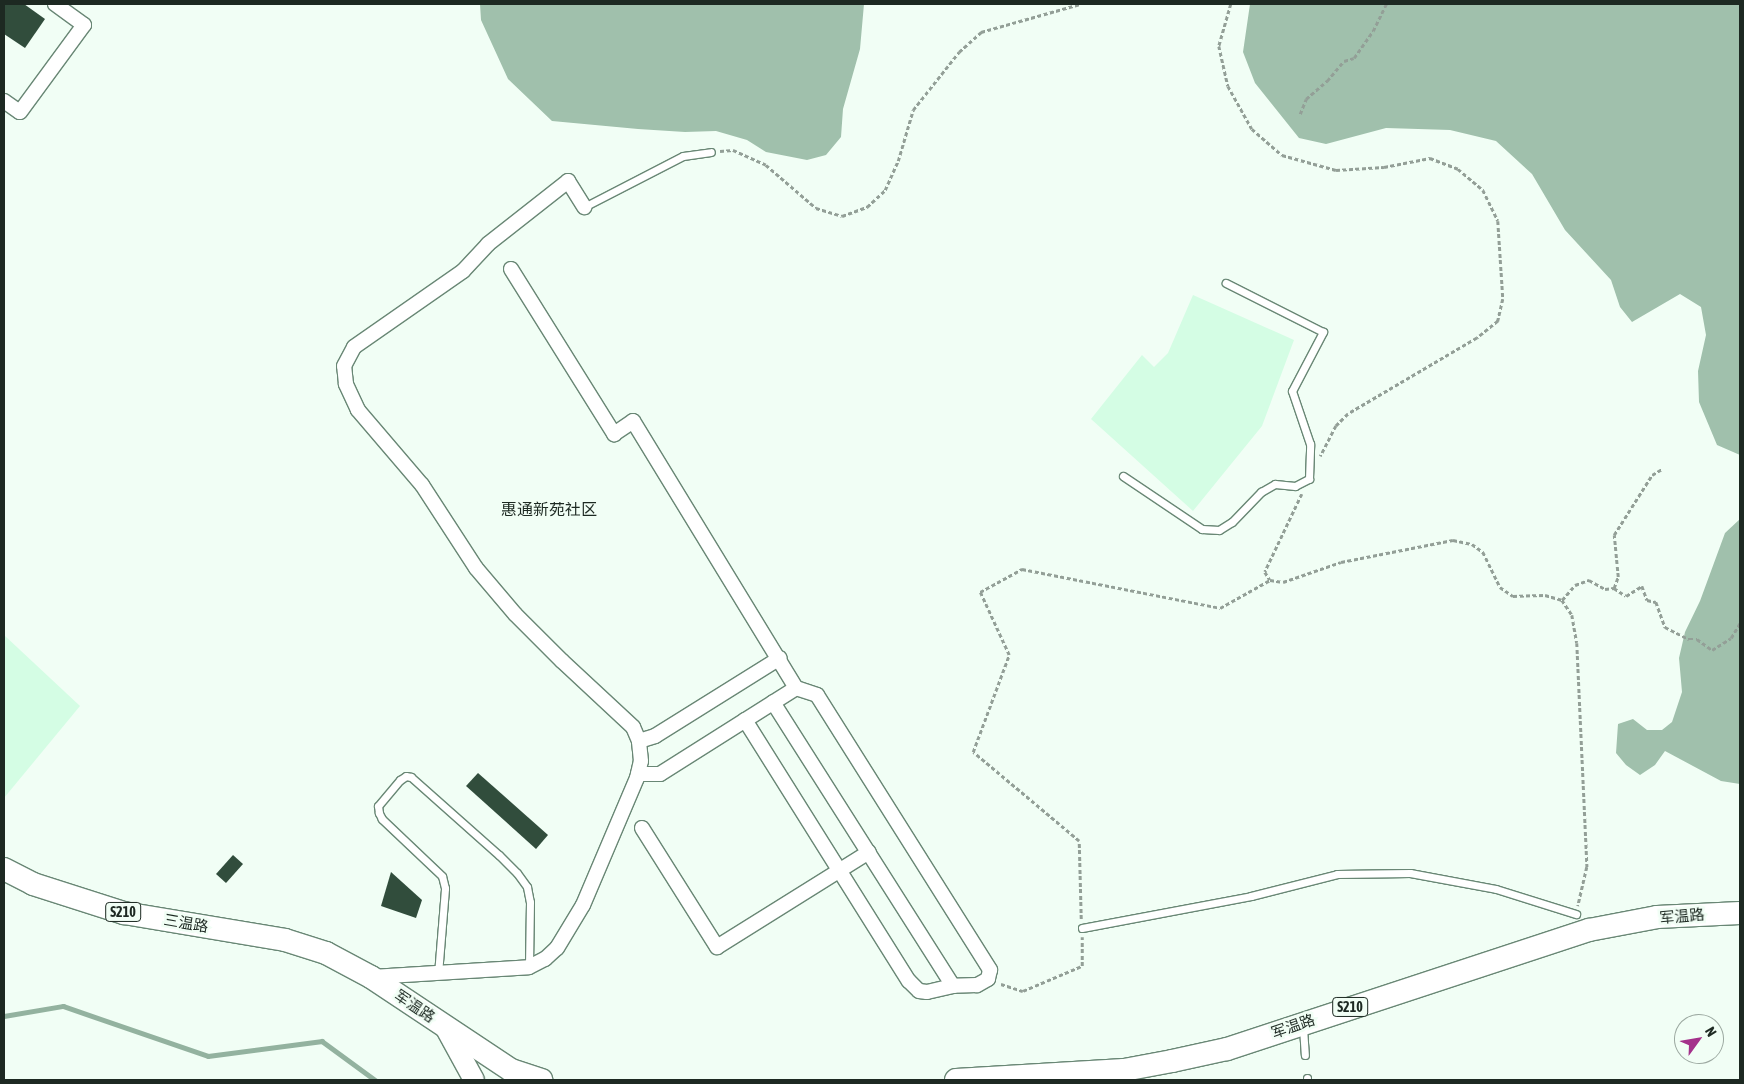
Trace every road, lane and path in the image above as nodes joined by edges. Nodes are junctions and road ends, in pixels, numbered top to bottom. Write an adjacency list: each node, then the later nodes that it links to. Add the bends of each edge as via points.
1 (55, 4): 5 (street, via 84,25 20,112)
2 (1080, 4): 7 (path, via 981,32 959,52 913,110 898,162 885,190 867,207 842,216 816,208 766,165 733,150)
3 (1231, 4): 13 (path, via 1219,46 1228,86 1252,129 1282,155 1336,170 1384,168 1430,158 1458,169 1483,190 1498,221 1503,299 1498,321 1476,338 1348,414 1336,426)
4 (1386, 4): 6 (path, via 1373,31 1354,58 1344,60 1306,99)
5 (4, 101)
6 (1300, 114)
7 (711, 152): 8 (lane, via 683,156)
8 (584, 207): 22 (street, via 568,181 488,244 463,271 354,347 344,366 346,384 358,410 422,485 476,568 562,661 633,727)
9 (510, 269): 18 (street, via 614,434 633,421)
10 (1226, 283): 13 (lane, via 1323,332 1292,391 1310,444)
11 (1662, 469): 15 (path, via 1652,475 1614,535 1618,577)
12 (1123, 476): 13 (lane, via 1202,529 1219,530 1232,522 1261,492 1275,484 1295,486)
13 (1309, 480): 14 (path, via 1265,572)
14 (1270, 580): 16 (path, via 1283,582 1341,562 1453,540 1472,544 1483,552 1500,587 1513,596 1545,595); 30 (path, via 1220,608 1022,569 980,592 1010,655 973,752 1079,841)
15 (1614, 588): 16 (path, via 1605,589 1589,580 1575,585); 17 (path, via 1626,596 1642,586 1647,600 1656,602 1665,627 1689,639 1697,638 1712,650 1731,638)
16 (1562, 600): 29 (path, via 1572,615 1577,643 1586,867)
17 (1740, 623)
18 (780, 658): 19 (street); 22 (street, via 655,736)
19 (796, 688): 20 (street); 35 (street, via 817,694 990,970)
20 (773, 702): 21 (street); 25 (street)
21 (745, 720): 23 (street, via 660,774); 27 (street)
22 (639, 741): 23 (street, via 641,761)
23 (638, 774): 32 (street, via 583,905 557,948)
24 (642, 828): 27 (street, via 716,947)
25 (869, 852): 27 (street); 36 (street)
26 (4, 869): 31 (main road, 三温路 / S210, via 33,884 124,912)
27 (839, 871): 36 (street, via 909,982 927,992)
28 (1740, 913): 37 (main road, 军温路 / S210, via 1657,917 1590,930)
29 (1576, 914): 30 (lane, via 1496,889 1410,872 1337,874 1251,896)
30 (1082, 928): 35 (path, via 1082,966 1023,991)
31 (285, 940): 34 (main road, 军温路 / S210, via 326,952)
32 (529, 967): 33 (street); 33 (lane, via 530,902 517,873 412,777 406,776 378,806 379,813 442,876)
33 (438, 974): 34 (street)
34 (371, 977): 38 (main road, 军温路 / S210)
35 (988, 980): 36 (street, via 977,986)
36 (954, 986)
37 (1302, 1023): 39 (lane); 42 (main road, 军温路 / S210, via 1227,1048 1124,1070)
38 (445, 1027): 40 (street); 41 (main road, 军温路 / S210, via 511,1070)
39 (1305, 1055)
40 (474, 1080)
41 (541, 1080)
42 (956, 1080)

